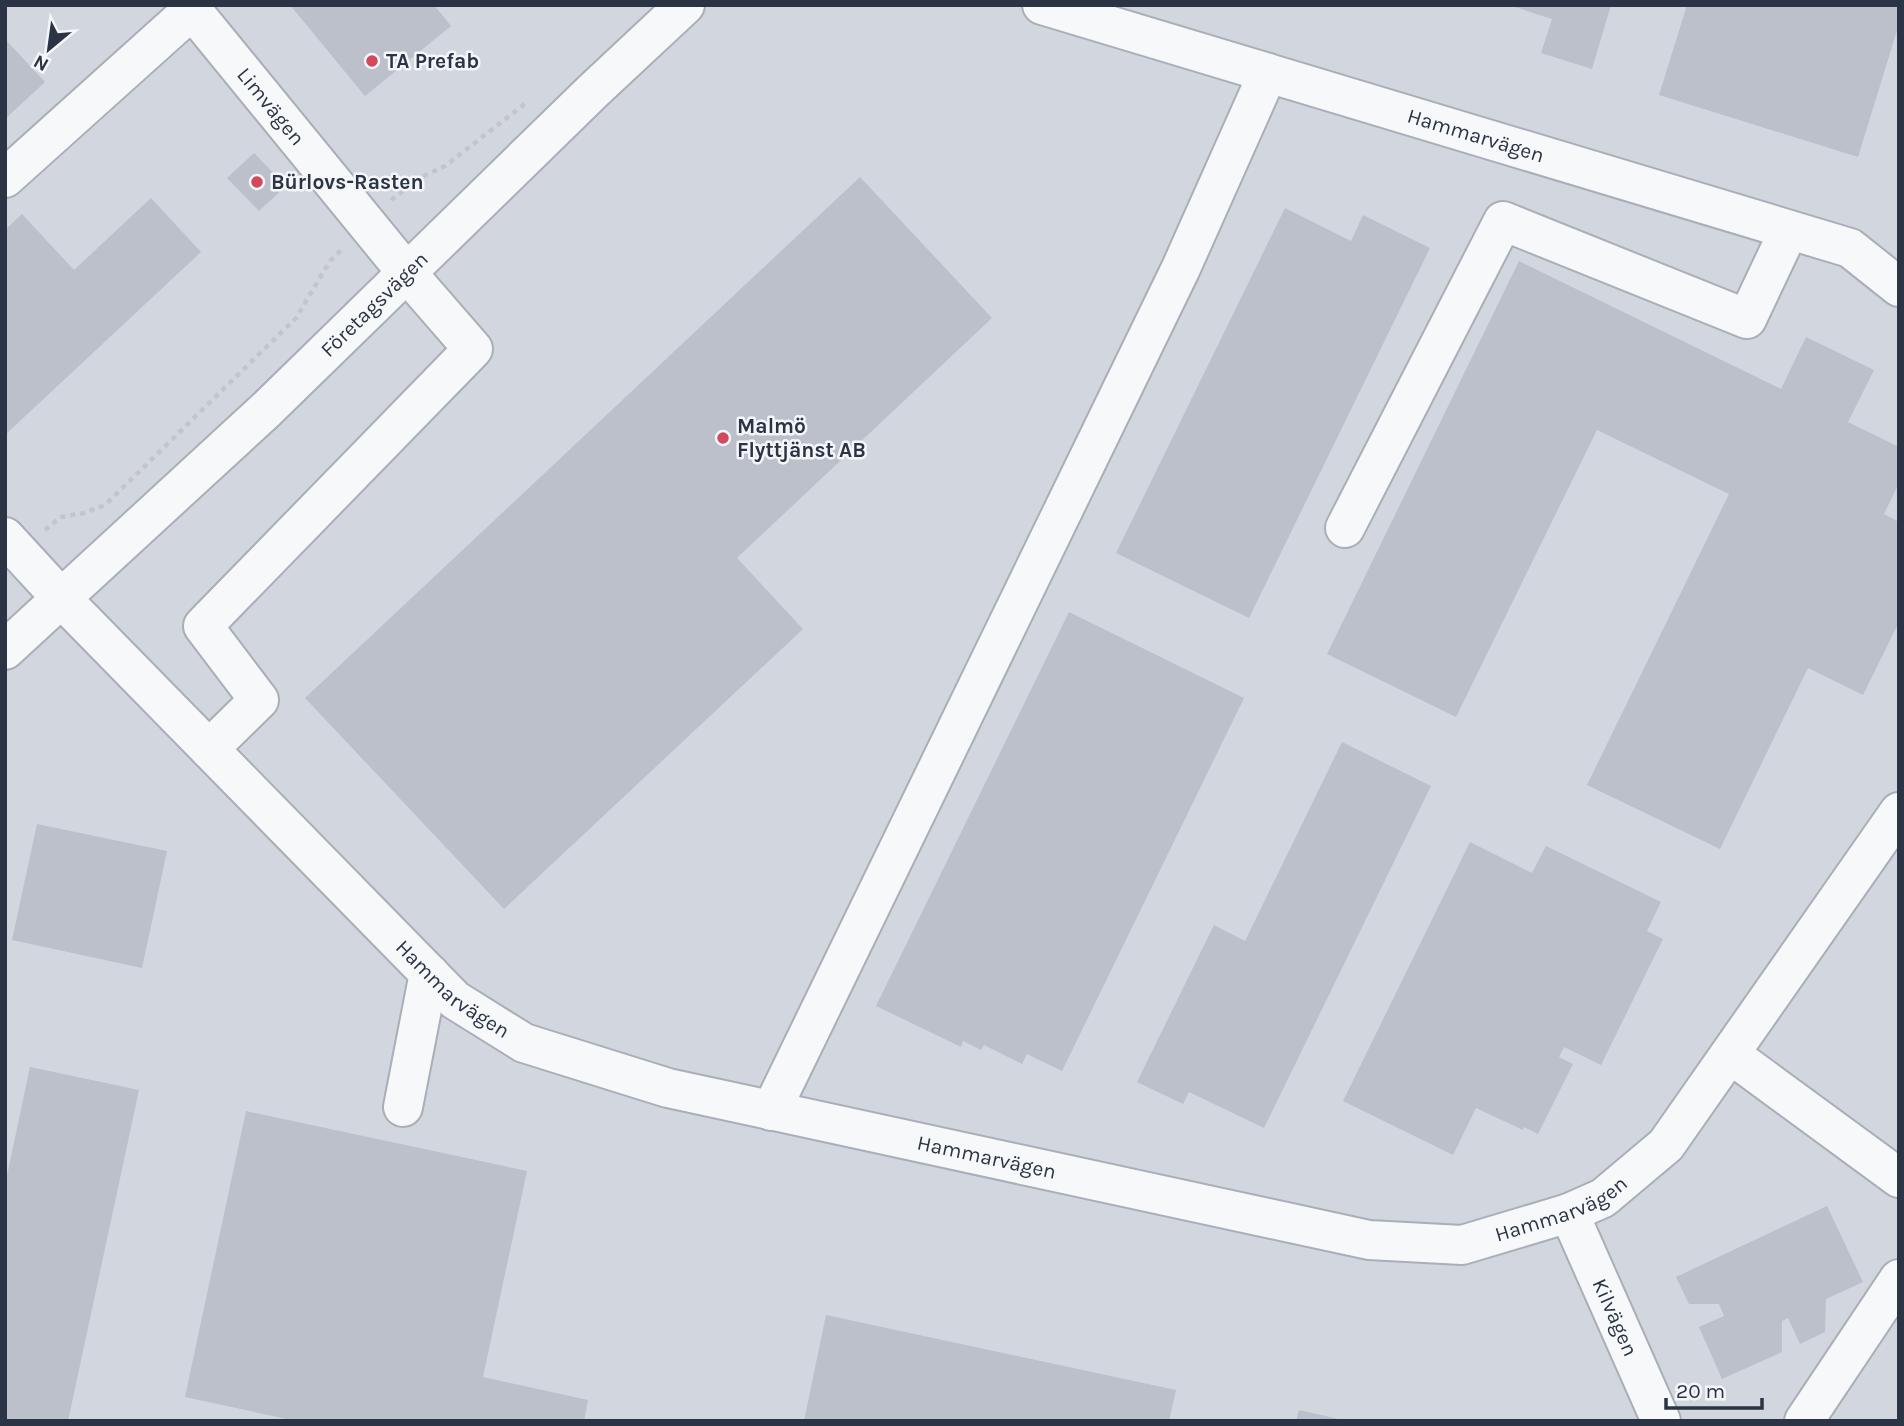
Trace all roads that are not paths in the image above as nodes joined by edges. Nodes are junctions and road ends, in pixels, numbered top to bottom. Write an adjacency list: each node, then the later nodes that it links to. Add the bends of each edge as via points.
1 (684, 5): 7 (street, Företagsvägen)
2 (1042, 5): 4 (street, Hammarvägen)
3 (190, 8): 5 (street); 7 (street, Limvägen)
4 (1268, 73): 6 (street, Hammarvägen); 18 (street, via 1181,268)
5 (5, 178)
6 (1789, 230): 8 (street, Hammarvägen, via 1850,248); 9 (street, via 1747,319 1503,221)
7 (407, 273): 11 (street, Företagsvägen); 13 (street, Limvägen, via 473,349 202,626 259,700)
8 (1899, 287)
9 (1345, 528)
10 (12, 545): 11 (street)
11 (62, 599): 12 (street, Företagsvägen); 13 (street, Hammarvägen)
12 (5, 650)
13 (209, 750): 15 (street, Hammarvägen)
14 (1899, 812): 16 (street, Hammarvägen)
15 (429, 973): 17 (street); 18 (street, Hammarvägen, via 455,1000 524,1042 668,1088)
16 (1730, 1054): 19 (street); 20 (street, Hammarvägen, via 1666,1145 1602,1198)
17 (403, 1107)
18 (771, 1111): 20 (street, Hammarvägen, via 1369,1240 1462,1245)
19 (1899, 1178)
20 (1569, 1213): 22 (street, Kilvägen)
21 (1899, 1279): 23 (street)
22 (1661, 1421)
23 (1804, 1421)

